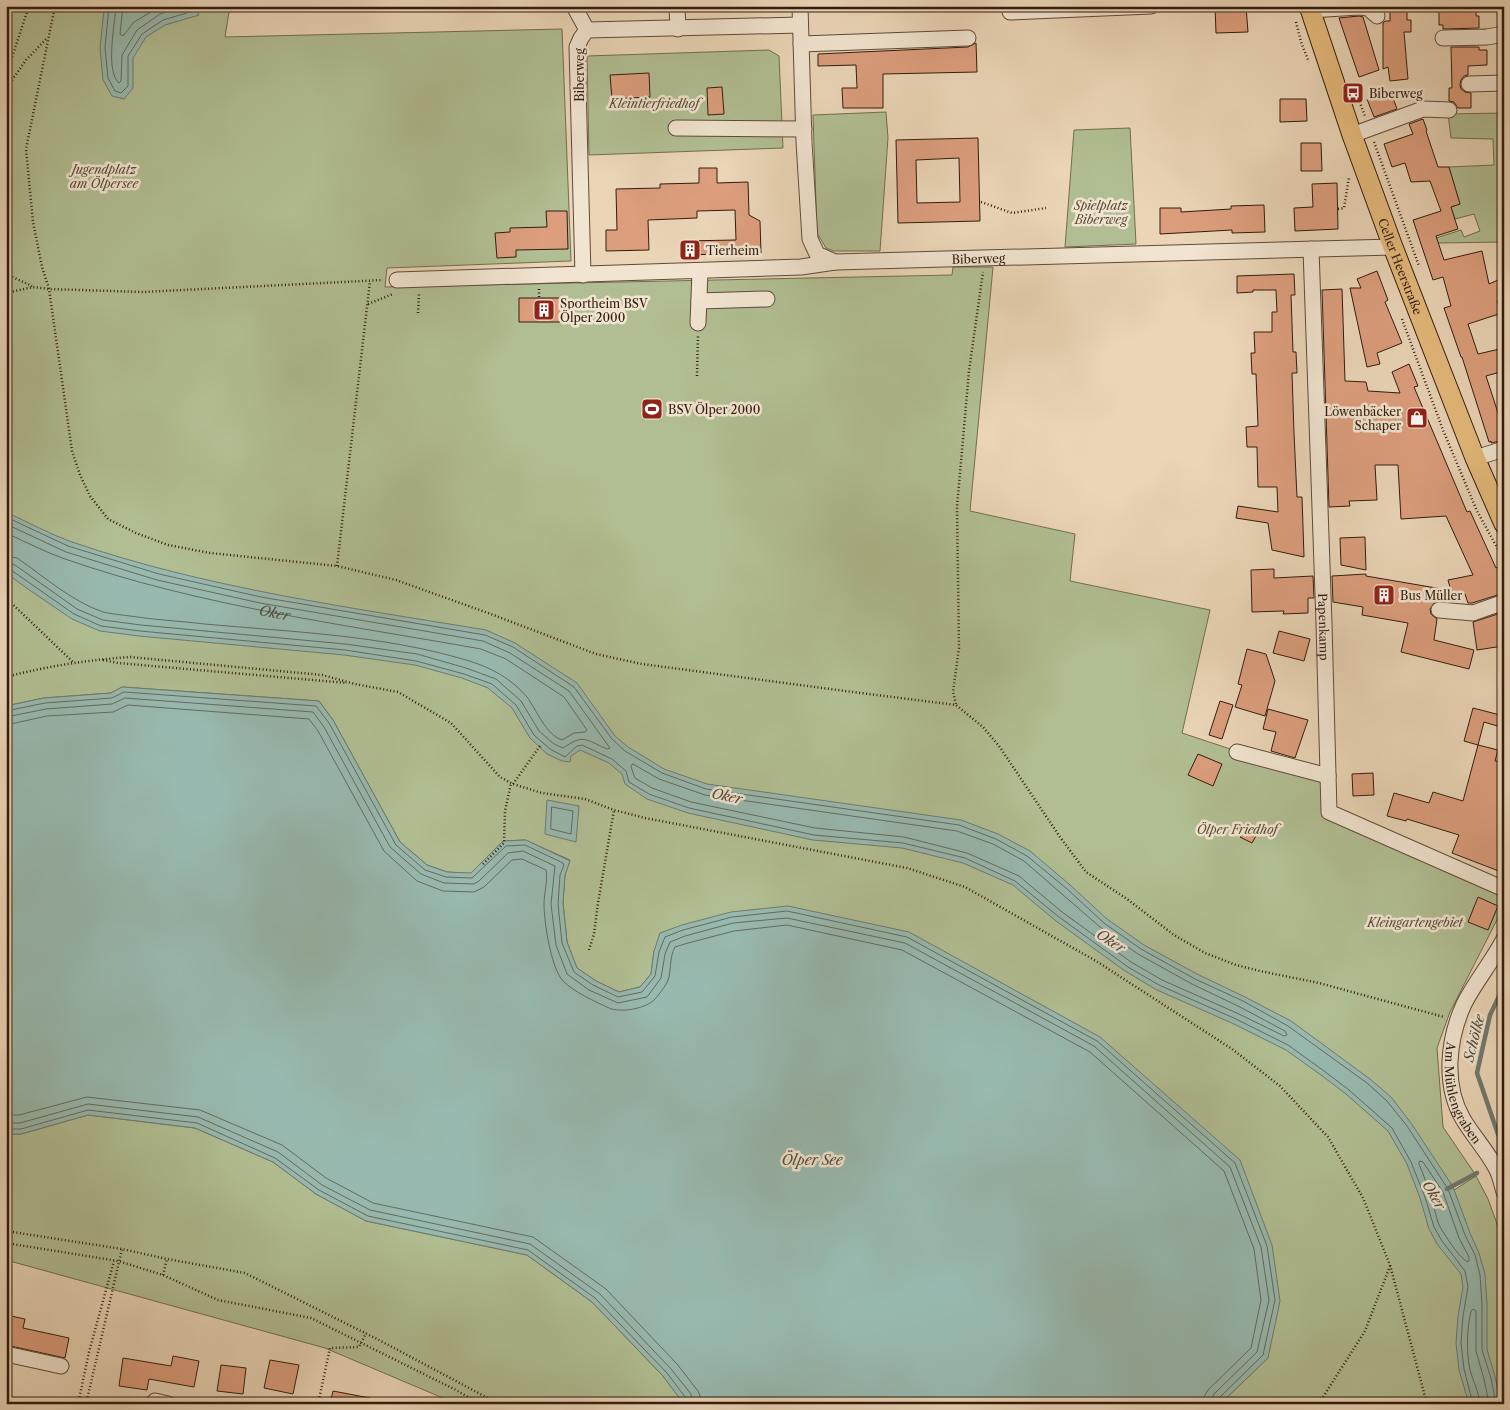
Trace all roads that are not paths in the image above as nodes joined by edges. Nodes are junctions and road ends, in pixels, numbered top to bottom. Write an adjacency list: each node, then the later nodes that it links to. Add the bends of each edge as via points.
1 (576, 6): 10 (street)
2 (677, 6): 9 (street)
3 (800, 6): 8 (street)
4 (1151, 6): 6 (street)
5 (1310, 8): 7 (street, via 1368,8); 20 (main road, Celler Heerstraße)
6 (1010, 12)
7 (1377, 16)
8 (800, 25): 9 (street, Biberweg); 14 (street)
9 (678, 29): 10 (street, Biberweg)
10 (587, 30): 25 (street, Biberweg, via 578,47)
11 (1504, 34): 13 (street)
12 (968, 38): 14 (street)
13 (1443, 38)
14 (801, 44): 19 (street)
15 (1504, 83): 16 (street)
16 (1470, 84)
17 (1449, 110): 20 (street, via 1423,109)
18 (676, 128): 19 (street)
19 (804, 129): 23 (street, via 810,239 817,254)
20 (1361, 132): 21 (main road, Celler Heerstraße)
21 (1393, 247): 22 (street, Biberweg); 31 (main road, Celler Heerstraße)
22 (1311, 249): 23 (street, Biberweg); 36 (street, Papenkamp)
23 (835, 262): 24 (street, Biberweg, via 801,267)
24 (700, 271): 25 (street, Biberweg); 28 (street)
25 (583, 274): 26 (street, Biberweg)
26 (397, 280)
27 (767, 299): 28 (street)
28 (699, 301): 29 (street)
29 (698, 323)
30 (1504, 449): 31 (street)
31 (1475, 458): 32 (main road, Celler Heerstraße)
32 (1504, 524)
33 (1504, 602): 34 (street, via 1473,614)
34 (1439, 610)
35 (1237, 752): 36 (street)
36 (1328, 776): 37 (street, Papenkamp, via 1329,812)
37 (1504, 889)
38 (1500, 936): 39 (street, Am Mühlengraben, via 1456,1023 1450,1074 1455,1103 1463,1119)
39 (1500, 1170): 40 (street, Am Mühlengraben)
40 (1502, 1199)
41 (6, 1354): 42 (street)
42 (61, 1366)

